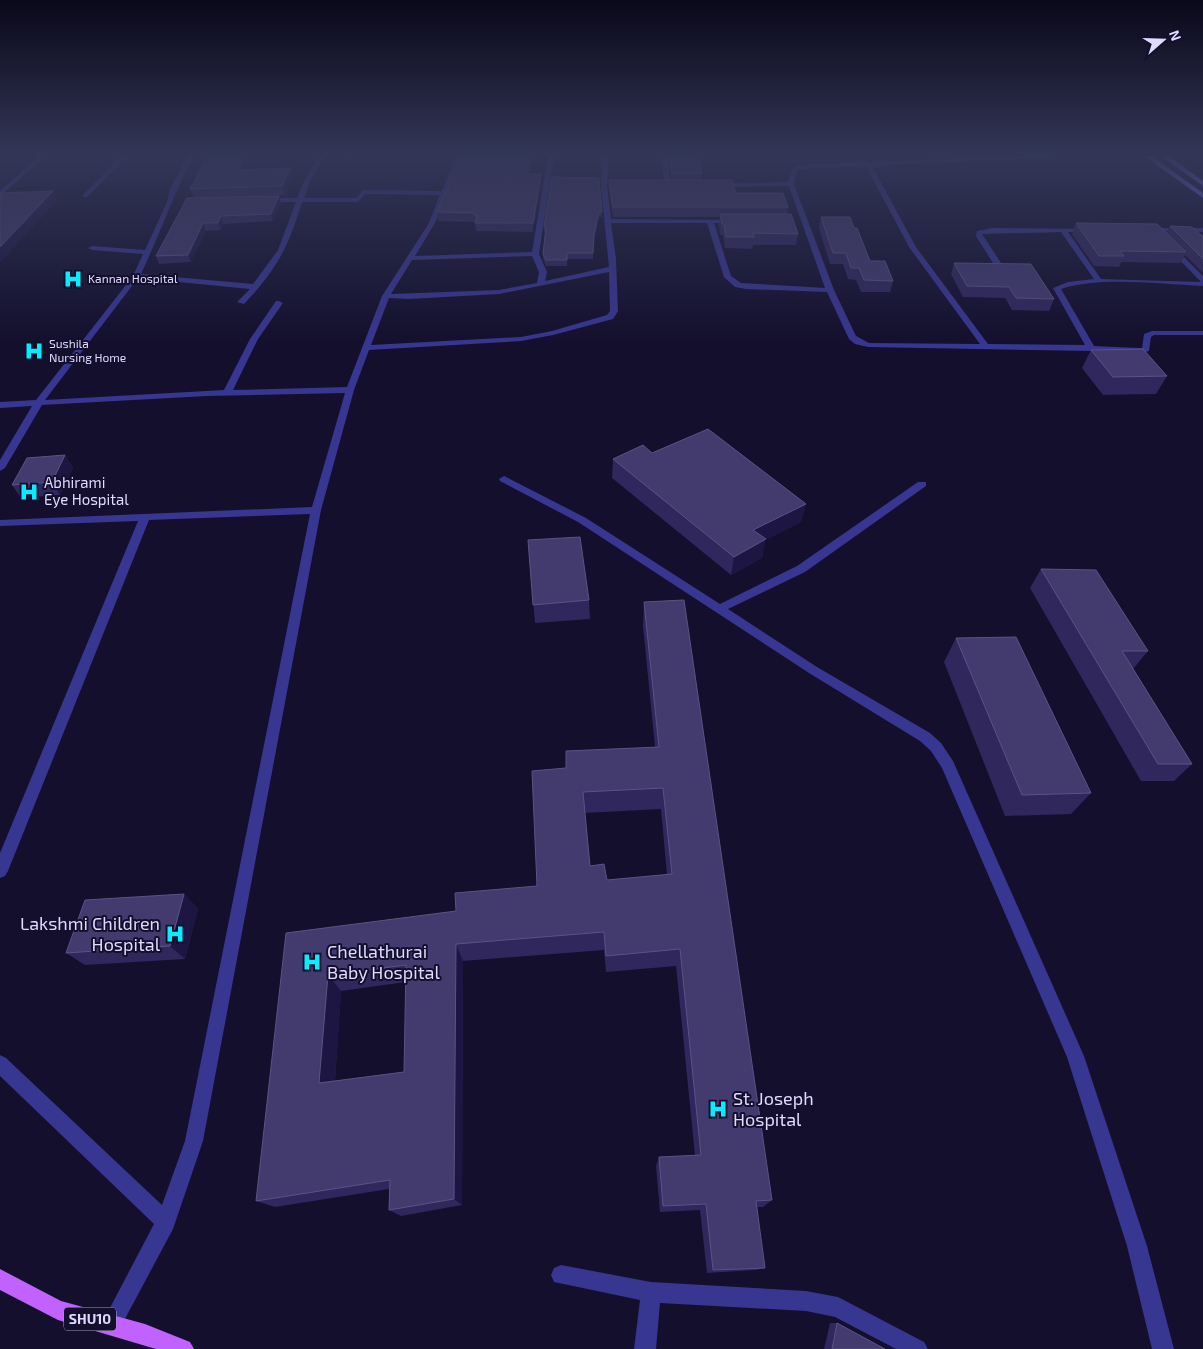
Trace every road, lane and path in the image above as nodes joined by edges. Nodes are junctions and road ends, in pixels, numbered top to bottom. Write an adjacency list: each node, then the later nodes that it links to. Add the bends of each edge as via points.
1 (163, 219): 19 (street)
2 (292, 219): 28 (street, via 282,250)
3 (433, 219): 21 (street)
4 (540, 219): 20 (street)
5 (897, 219): 34 (street, via 912,247)
6 (607, 221): 7 (street); 22 (street)
7 (710, 221): 8 (street); 29 (street, via 728,277 738,285)
8 (739, 221)
9 (795, 221): 10 (street)
10 (804, 221): 29 (street)
11 (1063, 230): 12 (street); 23 (street, via 979,232); 25 (street)
12 (1100, 230)
13 (1136, 230): 14 (street)
14 (1154, 230): 15 (street); 16 (street)
15 (1203, 230)
16 (1160, 236)
17 (1166, 242): 26 (street)
18 (92, 248): 19 (street)
19 (149, 252): 24 (street)
20 (534, 254): 21 (street); 27 (street, via 543,272)
21 (412, 258): 30 (street)
22 (611, 269): 27 (street); 35 (street, via 614,311 601,321 521,339)
23 (1001, 269)
24 (136, 276): 28 (street); 39 (street)
25 (1099, 281): 26 (street); 36 (street, via 1065,284 1057,288)
26 (1203, 282)
27 (541, 284): 30 (street, via 499,292)
28 (256, 287): 31 (street)
29 (830, 290): 34 (street, via 852,337 858,342 868,345)
30 (386, 296): 35 (street)
31 (241, 302)
32 (279, 302): 38 (street, via 254,339)
33 (1203, 333): 36 (street, via 1152,333 1148,336 1146,349 1139,351)
34 (986, 347): 36 (street)
35 (367, 348): 37 (street)
36 (1091, 348)
37 (350, 390): 38 (street); 44 (street)
38 (226, 393): 39 (street)
39 (39, 402): 40 (street); 41 (street)
40 (0, 405)
41 (0, 468)
42 (504, 480): 47 (street, via 582,520)
43 (922, 484): 47 (street, via 801,568)
44 (316, 510): 45 (street); 50 (street, via 194,1141)
45 (145, 517): 46 (street); 48 (street)
46 (0, 523)
47 (719, 609): 58 (street, via 925,737 948,765 1075,1056 1137,1246)
48 (0, 871)
49 (0, 1064): 50 (street)
50 (166, 1222): 54 (street)
51 (561, 1276): 53 (street)
52 (0, 1279): 54 (main road, SHU10, via 58,1310)
53 (651, 1292): 56 (street); 57 (street, via 806,1301 838,1307)
54 (111, 1325): 55 (main road, SHU10)
55 (183, 1349)
56 (645, 1349)
57 (917, 1349)
58 (1162, 1349)

